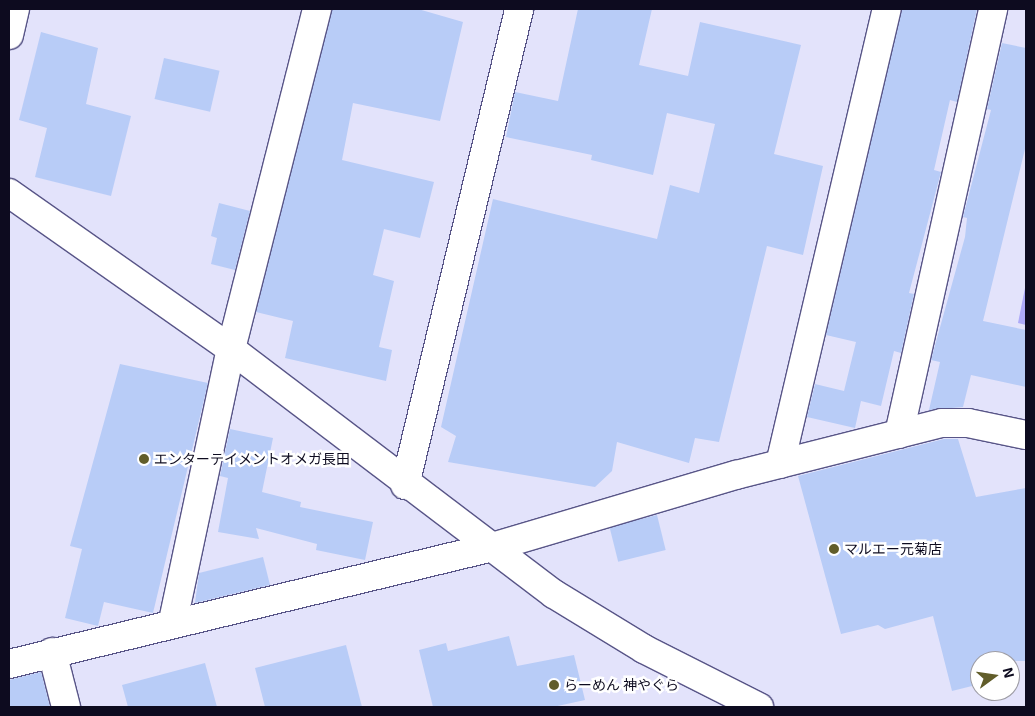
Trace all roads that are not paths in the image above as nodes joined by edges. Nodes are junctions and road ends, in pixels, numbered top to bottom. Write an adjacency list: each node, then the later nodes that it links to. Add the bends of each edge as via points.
1 (14, 9): 6 (street)
2 (318, 9): 8 (street)
3 (519, 9): 12 (street)
4 (887, 9): 11 (street)
5 (993, 9): 9 (street)
6 (9, 35)
7 (9, 193): 8 (street)
8 (231, 349): 12 (street); 14 (street)
9 (899, 434): 10 (street, via 942,423 968,423); 11 (street)
10 (1026, 435)
11 (780, 464): 13 (street, via 538,530)
12 (405, 485): 13 (street)
13 (489, 548): 14 (street); 18 (street, via 644,649)
14 (173, 621): 15 (street)
15 (52, 652): 16 (street); 17 (street)
16 (9, 664)
17 (66, 707)
18 (759, 707)

